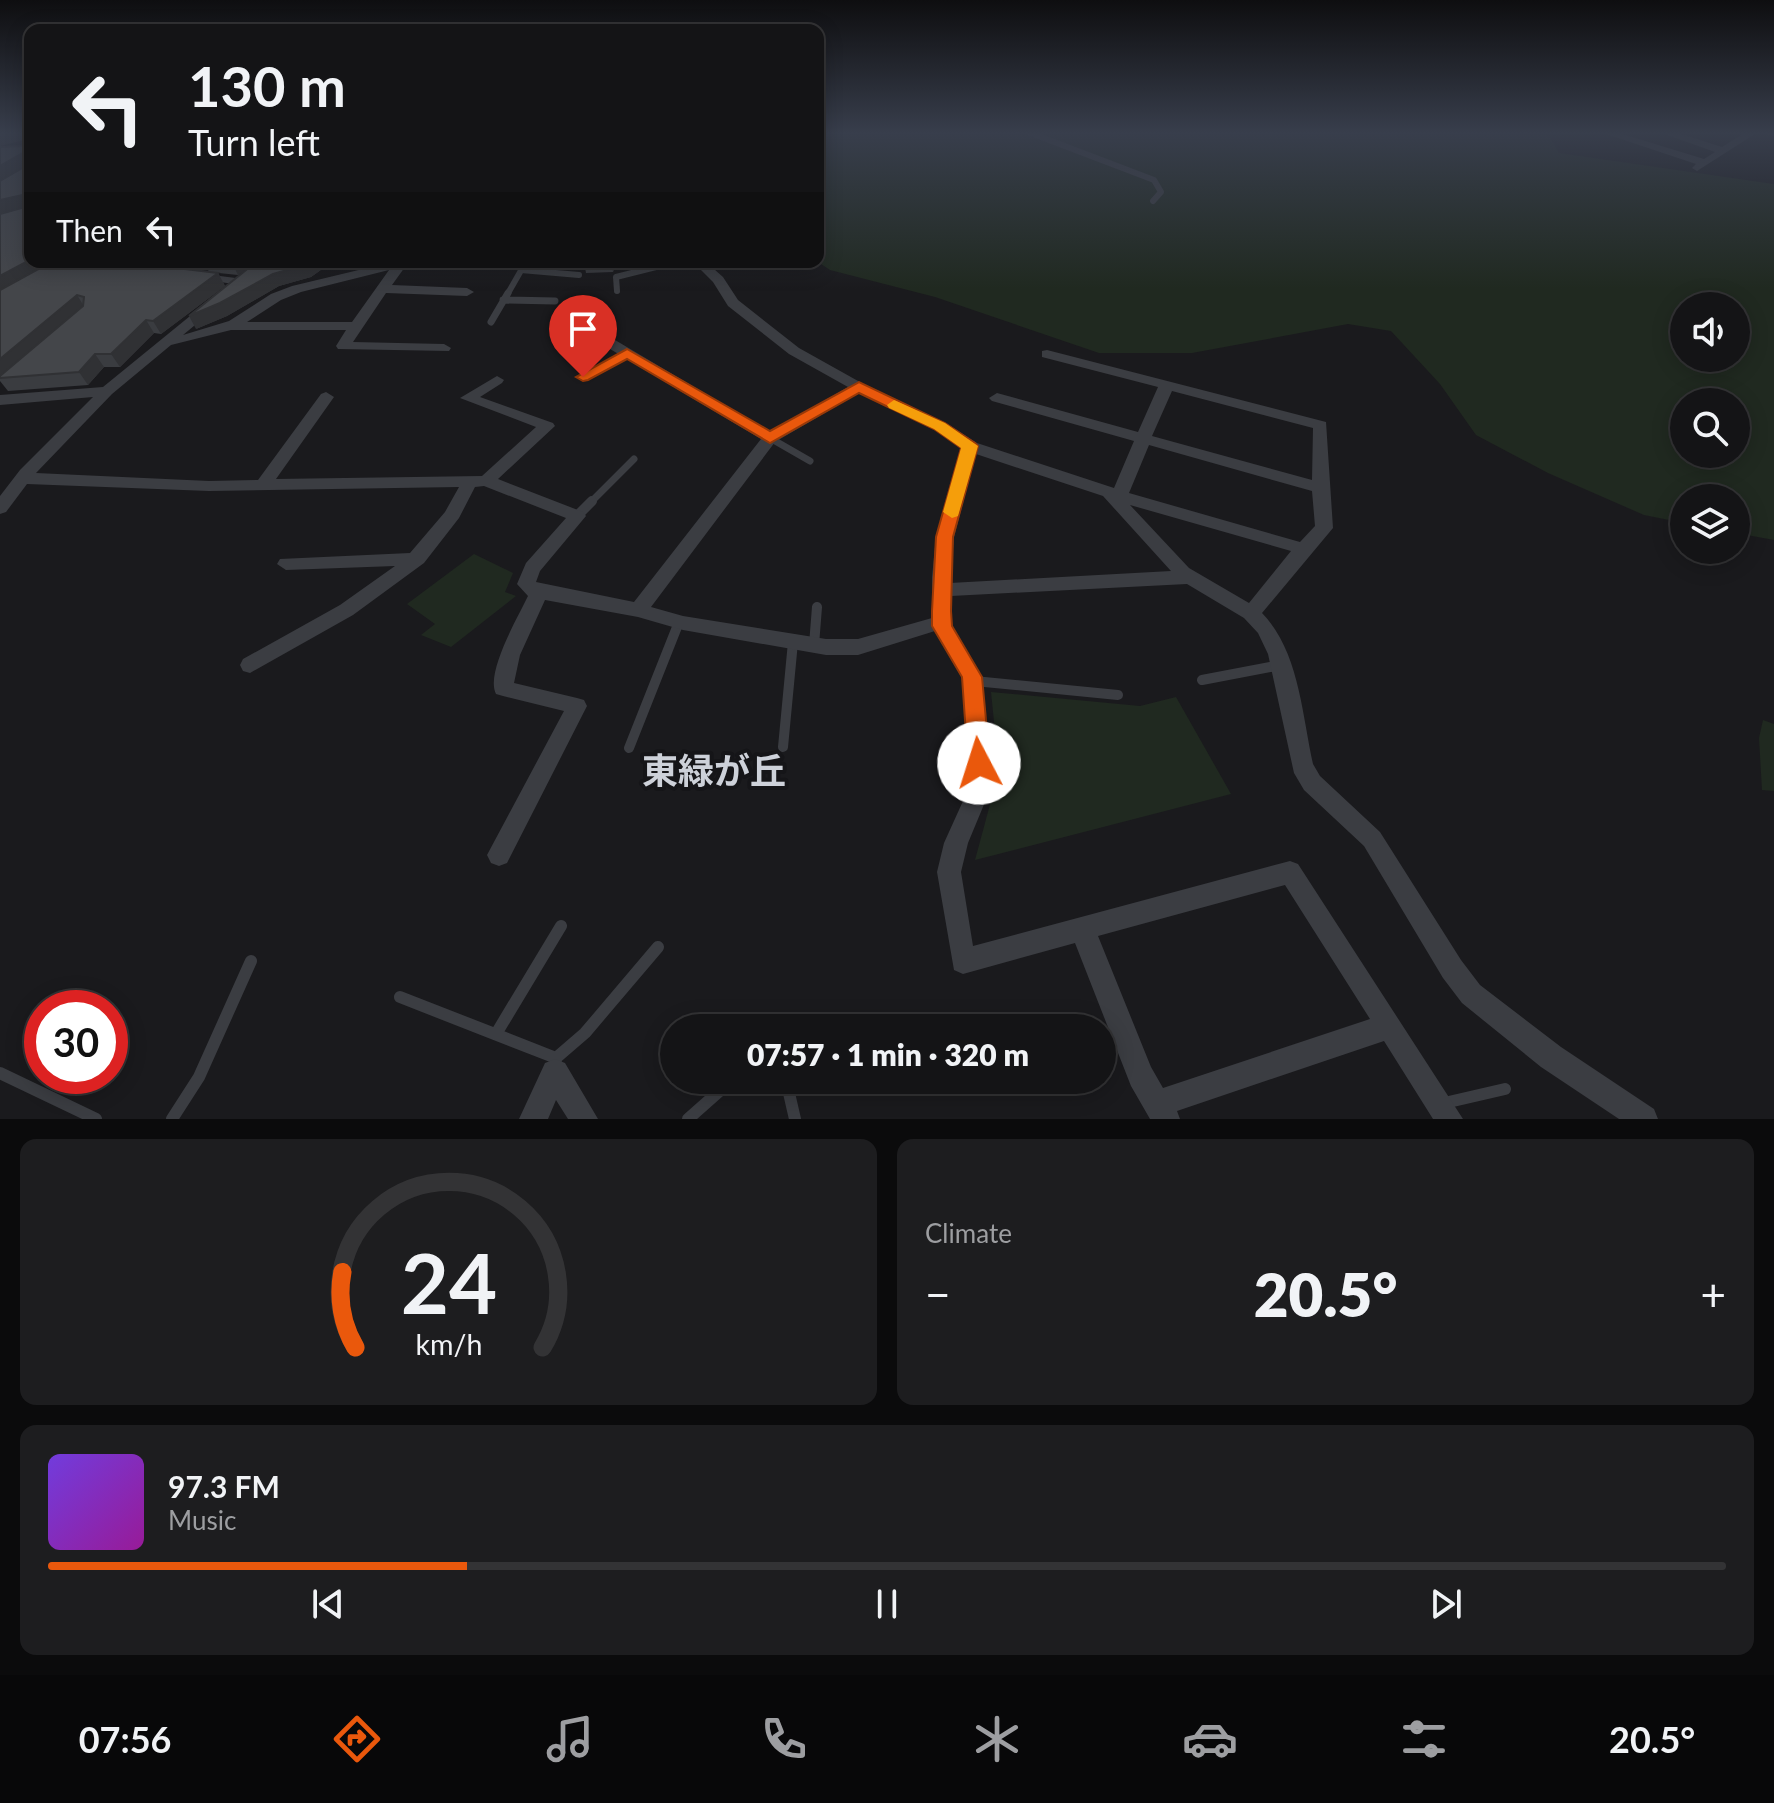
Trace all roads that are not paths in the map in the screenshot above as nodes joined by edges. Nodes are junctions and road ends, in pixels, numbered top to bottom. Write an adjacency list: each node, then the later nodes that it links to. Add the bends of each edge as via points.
1 (1156, 184): 2 (lane, via 1161,192)
2 (1153, 201)
3 (384, 268): 17 (street, via 284,293)
4 (400, 268): 11 (street)
5 (652, 268): 12 (lane, via 616,277)
6 (705, 268): 27 (street, via 733,303 779,341)
7 (521, 270): 8 (lane); 14 (lane)
8 (579, 275)
9 (205, 278): 10 (lane)
10 (247, 279): 20 (street)
11 (382, 289): 13 (street); 18 (street)
12 (617, 291)
13 (467, 292)
14 (503, 300): 15 (lane); 16 (lane)
15 (555, 301)
16 (491, 322)
17 (231, 326): 18 (street); 20 (street)
18 (356, 326): 21 (street, via 343,346)
19 (605, 340): 22 (street)
20 (165, 342): 28 (street)
21 (444, 348)
22 (627, 353): 24 (lane); 32 (street)
23 (1047, 354): 26 (street)
24 (583, 377)
25 (497, 380): 38 (street, via 468,398 547,426)
26 (1167, 384): 33 (street); 40 (street, via 1321,425)
27 (859, 387): 32 (street); 34 (street)
28 (107, 391): 31 (street); 37 (street)
29 (326, 397): 39 (street)
30 (997, 398): 33 (street)
31 (0, 400)
32 (770, 438): 36 (lane); 51 (street)
33 (1143, 438): 40 (street); 41 (street)
34 (970, 446): 41 (street); 48 (street, via 945,537)
35 (634, 459): 43 (lane)
36 (810, 461)
37 (23, 478): 39 (street); 42 (street)
38 (478, 481): 39 (street); 43 (street); 45 (street)
39 (263, 485)
40 (1320, 488): 44 (street, via 1324,528)
41 (1113, 494): 44 (street); 47 (street, via 1167,559)
42 (0, 508)
43 (577, 516): 49 (street, via 532,568 526,584)
44 (1304, 549): 52 (street)
45 (418, 559): 46 (street); 57 (street)
46 (286, 564)
47 (1189, 577): 48 (street); 52 (street)
48 (941, 590): 54 (street)
49 (539, 592): 51 (street); 64 (street, via 510,655 503,688 577,706)
50 (817, 607): 56 (lane)
51 (638, 610): 53 (street)
52 (1251, 613): 58 (street, via 1266,629)
53 (679, 622): 55 (street); 63 (lane)
54 (942, 622): 56 (street, via 858,647); 60 (street)
55 (793, 642): 56 (street); 62 (lane)
56 (814, 645)
57 (250, 665)
58 (1281, 665): 59 (lane); 85 (street, via 1302,766 1312,783 1372,839 1471,994 1551,1057)
59 (1202, 680)
60 (972, 681): 61 (lane); 66 (street, via 979,790 949,872 963,961)
61 (1118, 695)
62 (783, 747)
63 (629, 748)
64 (499, 855)
65 (561, 926): 71 (lane)
66 (1082, 928): 70 (street, via 1290,872); 77 (street, via 1141,1076)
67 (658, 947): 72 (lane)
68 (251, 961): 80 (lane, via 199,1077)
69 (400, 997): 71 (lane)
70 (1389, 1026): 77 (street); 78 (street)
71 (496, 1034): 72 (lane)
72 (556, 1065): 81 (street); 82 (street)
73 (0, 1073): 79 (lane)
74 (1505, 1089): 78 (lane)
75 (716, 1094): 83 (lane)
76 (789, 1094): 84 (lane)
77 (1161, 1111)
78 (1445, 1111)
79 (96, 1119)
80 (172, 1119)
81 (533, 1119)
82 (584, 1119)
83 (688, 1119)
84 (795, 1119)
85 (1644, 1119)

